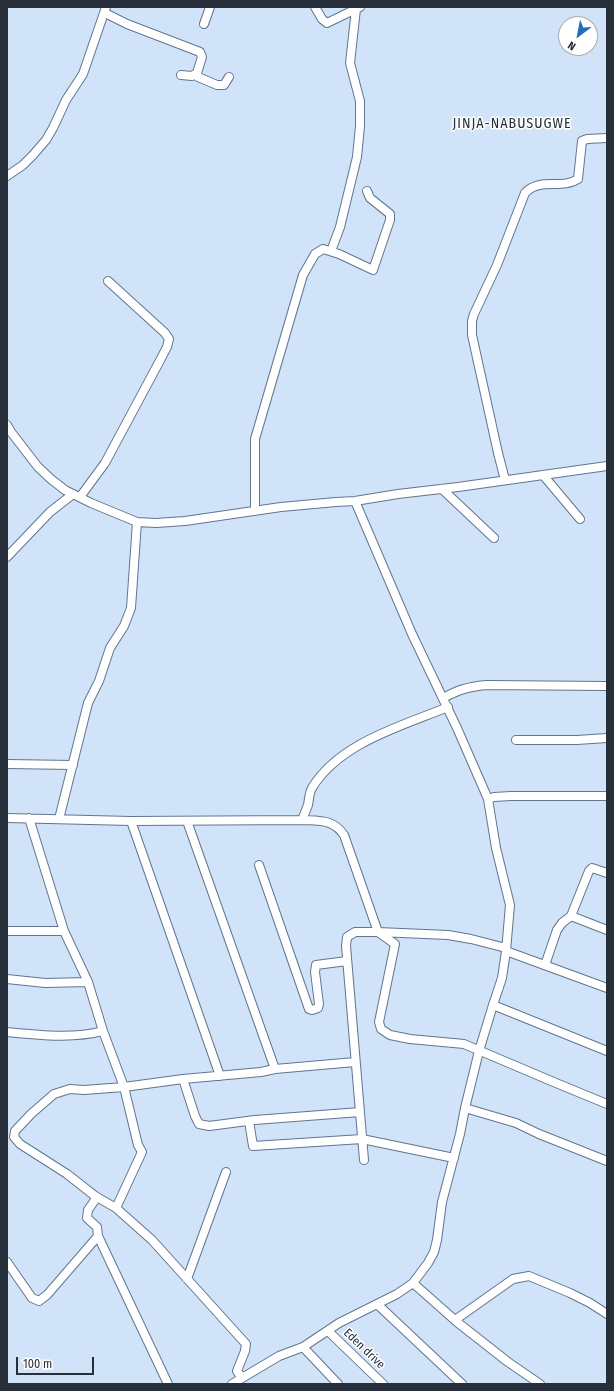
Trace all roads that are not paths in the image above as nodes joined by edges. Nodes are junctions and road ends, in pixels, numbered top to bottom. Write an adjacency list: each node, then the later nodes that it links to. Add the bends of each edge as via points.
1 (210, 7): 5 (street)
2 (315, 7): 3 (street, via 327,23)
3 (358, 8): 12 (street, via 350,63 360,101 357,157 340,227)
4 (105, 10): 6 (street, via 127,24 200,52 202,57); 10 (street, via 83,74 66,100 46,140 23,165)
5 (204, 24)
6 (197, 73): 7 (street, via 192,76); 8 (street, via 198,77 218,85 224,85)
7 (181, 75)
8 (229, 77)
9 (607, 138): 17 (street, via 582,140 578,179 572,183 543,184 530,188 525,193 497,265 472,318 472,335)
10 (7, 176)
11 (367, 191): 12 (street, via 370,198 390,214 372,270)
12 (331, 251): 21 (street, via 323,249 315,254 303,275 260,417 254,447)
13 (108, 281): 19 (street, via 169,339 162,358 105,463)
14 (7, 425): 19 (street, via 38,467 65,490)
15 (607, 466): 16 (street)
16 (543, 475): 17 (street); 22 (street)
17 (505, 480): 18 (street)
18 (442, 489): 20 (street); 24 (street)
19 (77, 496): 23 (street); 25 (street, via 50,512)
20 (356, 501): 21 (street); 27 (street, via 412,634)
21 (255, 511): 23 (street, via 185,521)
22 (580, 519)
23 (137, 522): 32 (street, via 131,608 124,626 110,648 99,681 88,703)
24 (494, 538)
25 (7, 557)
26 (607, 686): 27 (street, via 471,686)
27 (443, 698): 28 (street)
28 (448, 707): 34 (street); 38 (street, via 371,738 338,759 324,772 312,789)
29 (607, 738): 30 (street)
30 (516, 740)
31 (7, 764): 32 (street)
32 (73, 765): 37 (street)
33 (607, 796): 34 (street, via 511,796)
34 (488, 799): 48 (street, via 496,848 510,905)
35 (7, 818): 36 (street)
36 (30, 818): 37 (street); 46 (street)
37 (59, 819): 39 (street)
38 (302, 820): 40 (street); 47 (street, via 327,822 339,828 344,835)
39 (131, 821): 40 (street); 61 (street)
40 (187, 821): 60 (street)
41 (259, 865): 49 (street, via 309,1008 318,1008 319,1004 316,965)
42 (607, 873): 43 (street, via 592,868 589,871)
43 (571, 916): 44 (street); 50 (street, via 557,930)
44 (607, 930)
45 (7, 931): 46 (street)
46 (64, 931): 52 (street)
47 (378, 932): 48 (street, via 448,935); 49 (street, via 355,932 347,937); 57 (street, via 394,944 379,1022 381,1029 390,1035 403,1038 464,1044)
48 (506, 950): 50 (street); 54 (street, via 502,978)
49 (347, 961): 59 (street)
50 (545, 965): 53 (street)
51 (7, 979): 52 (street, via 45,983)
52 (88, 982): 55 (street)
53 (607, 988)
54 (493, 1005): 57 (street); 58 (street)
55 (104, 1031): 56 (street, via 89,1035); 63 (street)
56 (7, 1032)
57 (479, 1051): 64 (street); 65 (street)
58 (607, 1051)
59 (355, 1062): 60 (street); 66 (street)
60 (275, 1069): 61 (street)
61 (220, 1076): 62 (street)
62 (183, 1079): 63 (street); 67 (street, via 199,1124 209,1126)
63 (124, 1087): 73 (street, via 70,1089 54,1094 15,1131 14,1137 20,1144 68,1174); 74 (street, via 142,1152)
64 (607, 1104)
65 (465, 1108): 69 (street); 71 (street, via 516,1123)
66 (360, 1112): 67 (street); 68 (street)
67 (249, 1121): 68 (street, via 253,1146)
68 (362, 1140): 69 (street); 70 (street)
69 (454, 1158): 78 (street, via 442,1202 434,1252)
70 (364, 1160)
71 (607, 1161)
72 (226, 1172): 77 (street)
73 (94, 1196): 74 (street); 75 (street, via 95,1200 88,1210 87,1218 97,1227)
74 (116, 1208): 77 (street, via 152,1240)
75 (98, 1236): 76 (street, via 39,1301 32,1298); 86 (street)
76 (7, 1262)
77 (187, 1279): 84 (street, via 246,1344 237,1371)
78 (413, 1283): 79 (street); 81 (street)
79 (377, 1304): 82 (street); 89 (street)
80 (607, 1314): 81 (street, via 570,1293 529,1276 513,1279)
81 (455, 1320): 90 (street)
82 (328, 1330): 83 (street); 88 (street, Eden drive)
83 (303, 1347): 84 (street, via 279,1356); 85 (street)
84 (243, 1377): 87 (street)
85 (334, 1383)
86 (168, 1384)
87 (232, 1384)
88 (383, 1384)
89 (462, 1384)
90 (540, 1384)

